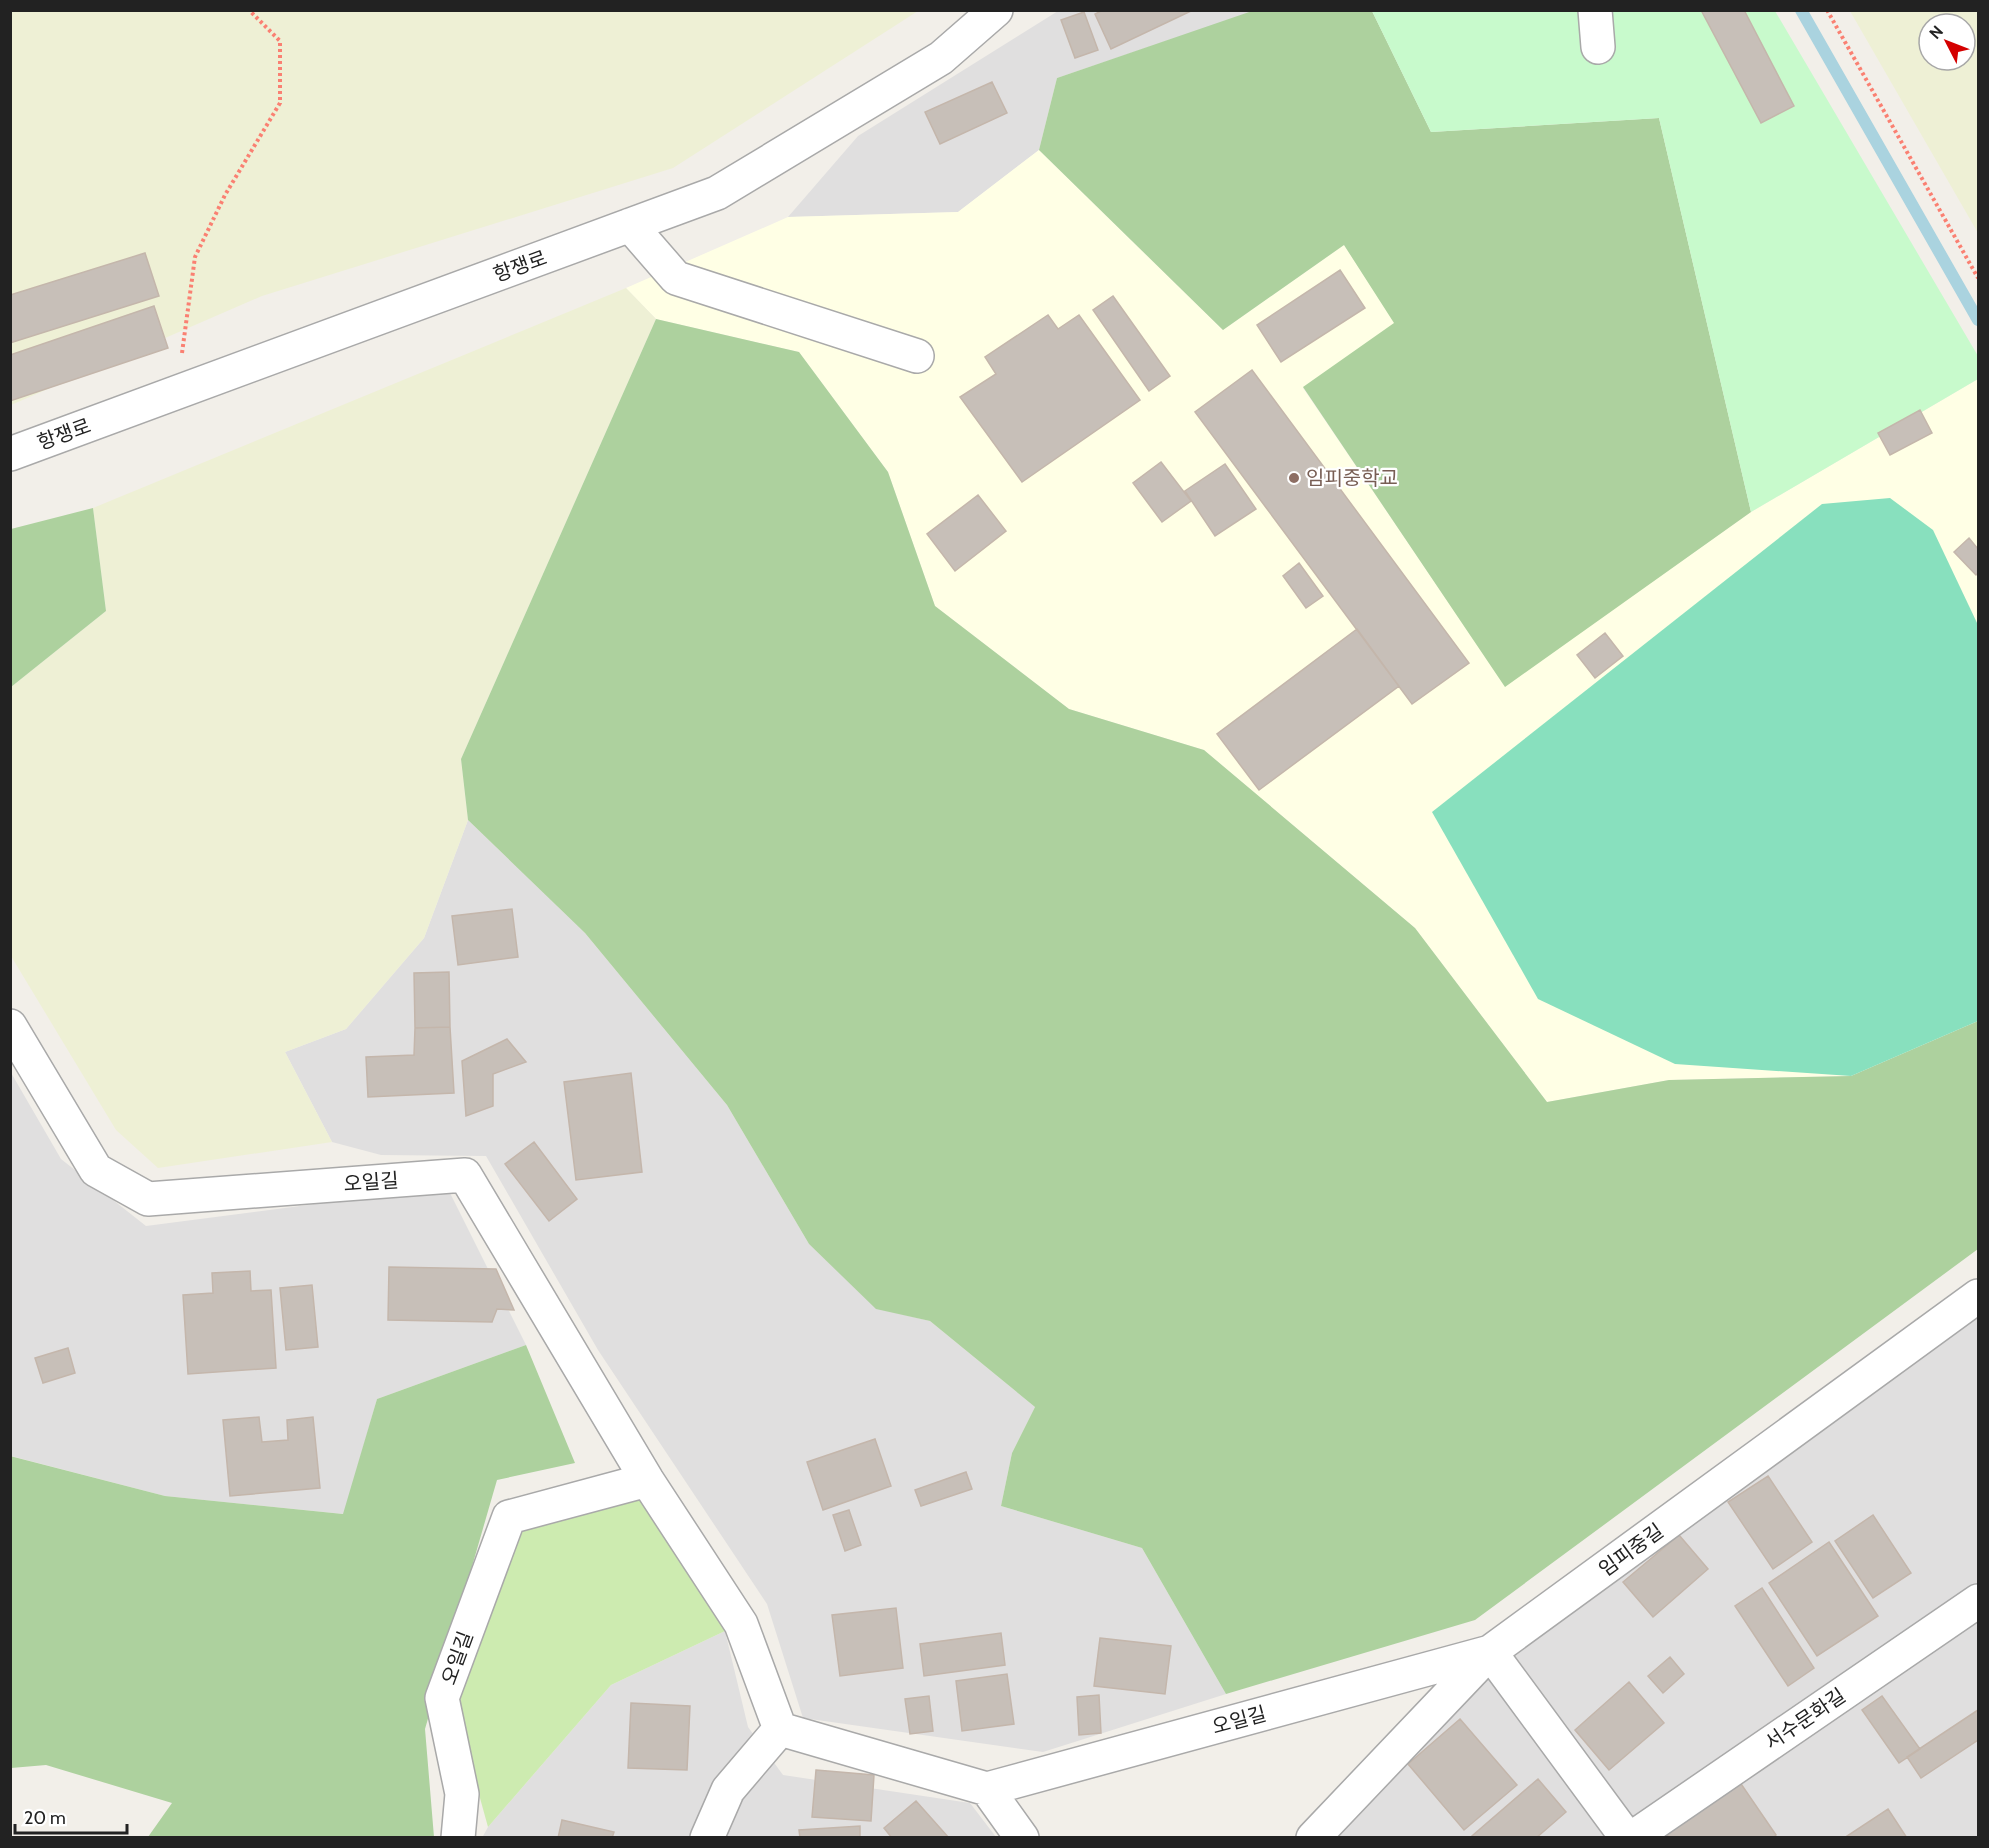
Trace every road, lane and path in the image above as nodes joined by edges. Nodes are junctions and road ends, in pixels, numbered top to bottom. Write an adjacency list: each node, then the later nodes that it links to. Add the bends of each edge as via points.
1 (249, 10): 9 (path, via 280,41 280,103 225,195 195,257)
2 (996, 10): 6 (street, 항쟁로, via 940,58 717,193)
3 (1595, 10): 5 (street)
4 (1827, 10): 7 (path)
5 (1598, 47)
6 (630, 225): 8 (street, via 676,278); 9 (street, 항쟁로)
7 (1978, 278)
8 (917, 356)
9 (177, 392): 10 (street, 항쟁로)
10 (10, 454)
11 (10, 1026): 13 (street, 오일길, via 96,1170 148,1199 465,1175)
12 (1978, 1296): 15 (street, 임피중길)
13 (647, 1480): 16 (street, 오일길, via 741,1624); 18 (street, 오일길, via 509,1516 442,1698 462,1794)
14 (1978, 1601): 23 (street, 서수문화길)
15 (1491, 1652): 17 (street, 오일길); 21 (street, 임피중길); 22 (street)
16 (780, 1729): 17 (street); 19 (street, via 728,1790)
17 (987, 1790): 20 (street)
18 (458, 1838)
19 (706, 1838)
20 (1022, 1838)
21 (1313, 1838)
22 (1627, 1838)
23 (1632, 1838)

